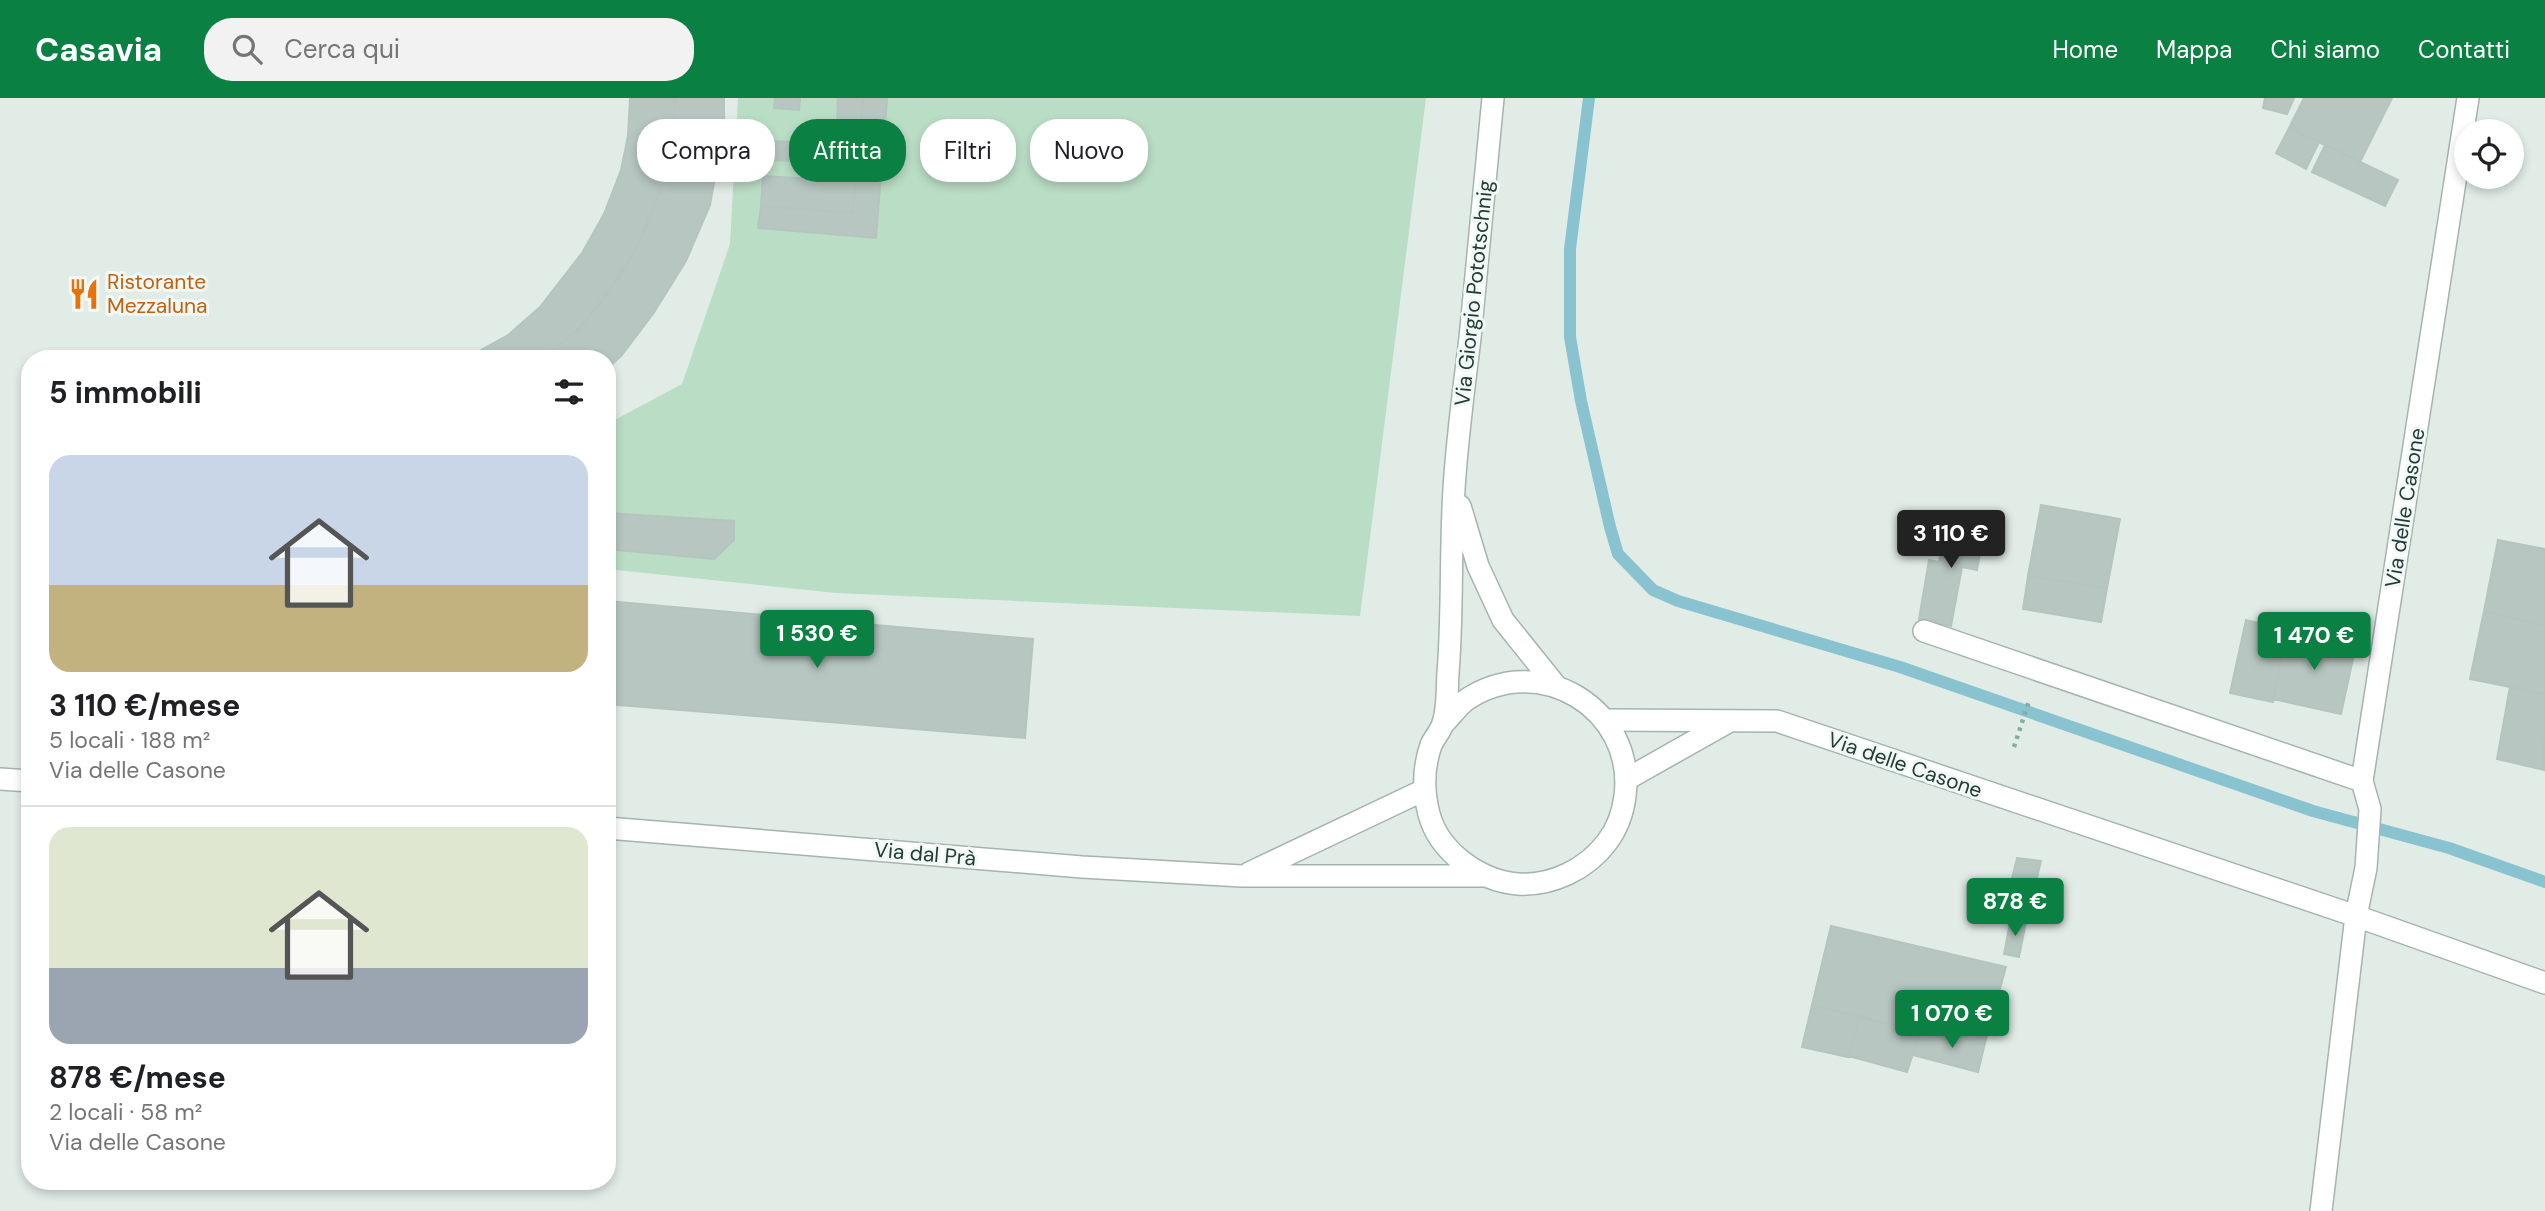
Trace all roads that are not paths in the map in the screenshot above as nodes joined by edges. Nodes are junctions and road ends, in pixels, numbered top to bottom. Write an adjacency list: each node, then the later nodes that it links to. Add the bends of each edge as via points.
1 (1493, 98): 3 (street, Via Giorgio Pototschnig)
2 (2468, 98): 12 (street, Via delle Casone)
3 (1454, 487): 5 (street, Via Giorgio Pototschnig, via 1478,566 1503,620); 8 (street, Via Giorgio Pototschnig)
4 (1924, 631): 12 (street)
5 (1556, 686): 6 (street, via 1583,699); 8 (street, via 1525,681 1494,687 1466,701)
6 (1605, 720): 7 (street, Via delle Casone); 10 (street, via 1620,746)
7 (1730, 721): 10 (street); 17 (street, Via delle Casone, via 1777,722)
8 (1444, 723): 13 (street, via 1425,767)
9 (0, 779): 11 (street)
10 (1627, 779): 16 (street, via 1622,812 1607,842 1583,866 1552,880 1518,884)
11 (21, 780)
12 (2362, 781): 17 (street, Via delle Casone, via 2370,809 2366,868)
13 (1424, 790): 15 (street, Via dal Prà); 16 (street, via 1430,817 1443,842 1462,862)
14 (616, 829): 15 (street, Via dal Prà)
15 (1242, 876): 16 (street, Via dal Prà)
16 (1486, 876)
17 (2356, 916): 18 (street); 19 (street, Via delle Casone)
18 (2545, 983)
19 (2321, 1211)

